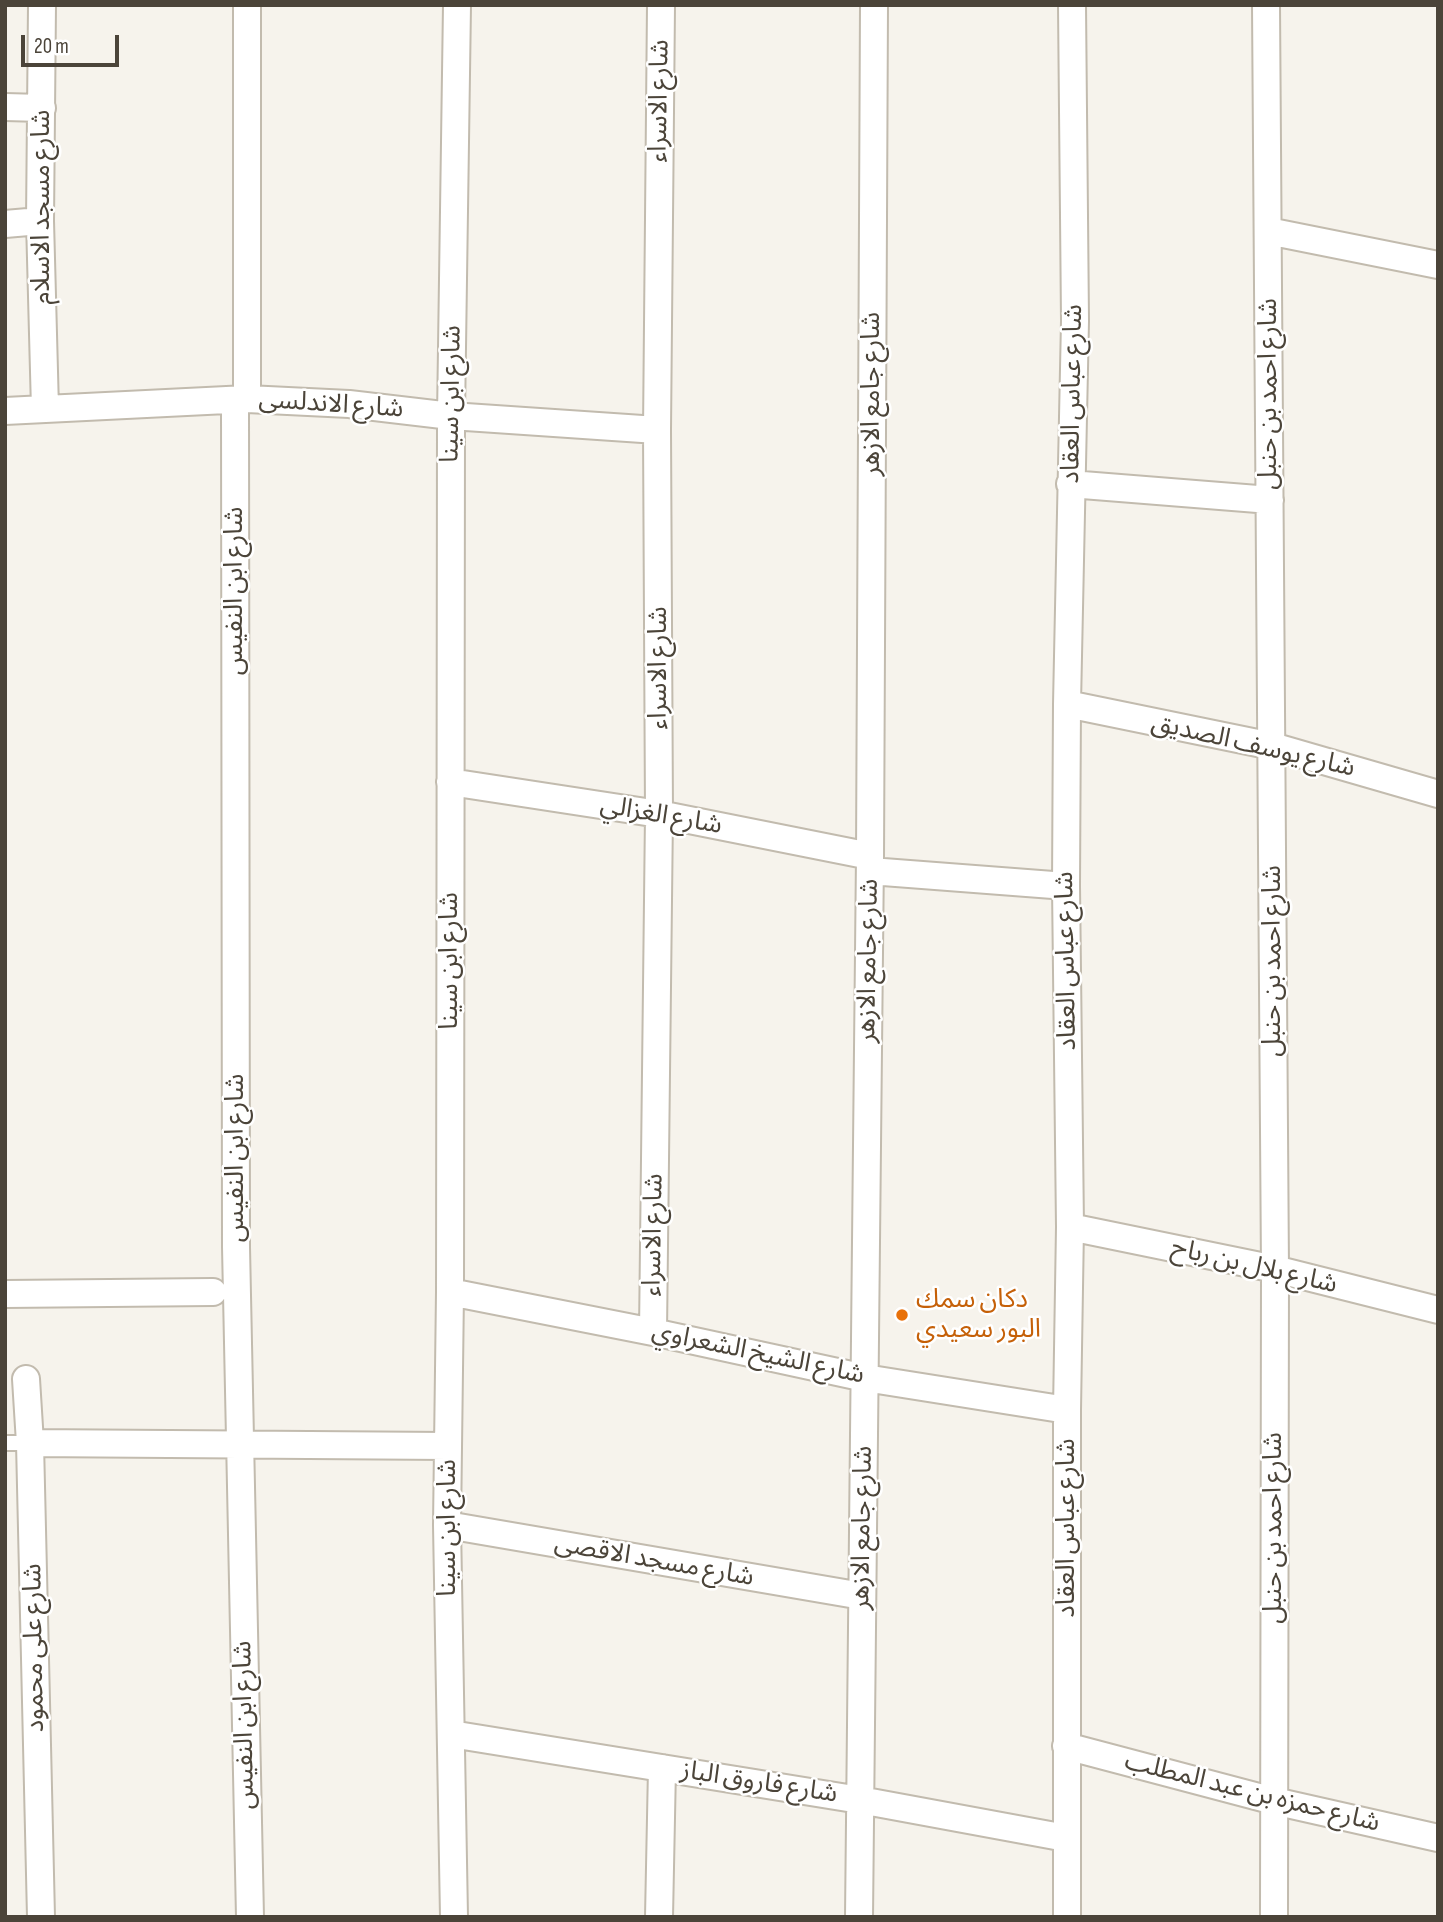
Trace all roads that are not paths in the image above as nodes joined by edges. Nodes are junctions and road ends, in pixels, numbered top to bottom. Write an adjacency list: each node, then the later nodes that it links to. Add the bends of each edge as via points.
1 (42, 5): 9 (street, شارع مسجد الاسلام)
2 (247, 5): 14 (street, شارع ابن النفيس)
3 (457, 5): 17 (street, شارع ابن سينا)
4 (661, 5): 18 (street, شارع الاسراء)
5 (874, 5): 26 (street, شارع جامع الازهر)
6 (1072, 5): 19 (street, شارع عباس العقاد, via 1075,321)
7 (1266, 5): 12 (street, شارع احمد بن حنبل)
8 (5, 107): 9 (street)
9 (42, 108): 10 (street, شارع مسجد الاسلام)
10 (40, 220): 11 (street); 15 (street, شارع مسجد الاسلام)
11 (5, 224)
12 (1268, 231): 13 (street); 20 (street, شارع احمد بن حنبل)
13 (1438, 265)
14 (241, 399): 15 (street, شارع الاندلسى); 17 (street, شارع الاندلسى, via 349,404); 39 (street, شارع ابن النفيس)
15 (44, 409): 16 (street, شارع الاندلسى)
16 (5, 411)
17 (451, 416): 18 (street, شارع الاندلسى); 23 (street, شارع ابن سينا)
18 (657, 430): 25 (street, شارع الاسراء)
19 (1070, 484): 20 (street); 21 (street, شارع عباس العقاد)
20 (1270, 500): 22 (street, شارع احمد بن حنبل)
21 (1067, 704): 22 (street, شارع يوسف الصديق); 27 (street, شارع عباس العقاد)
22 (1272, 746): 24 (street, شارع يوسف الصديق); 29 (street, شارع احمد بن حنبل)
23 (450, 782): 25 (street, شارع الغزالي); 31 (street, شارع ابن سينا)
24 (1438, 794)
25 (659, 814): 26 (street, شارع الغزالي); 34 (street, شارع الاسراء)
26 (870, 863): 27 (street, شارع الغزالي); 36 (street, شارع جامع الازهر)
27 (1066, 886): 28 (street, شارع عباس العقاد)
28 (1070, 1227): 29 (street, شارع بلال بن رباح); 37 (street, شارع عباس العقاد)
29 (1275, 1269): 33 (street, شارع بلال بن رباح); 47 (street, شارع احمد بن حنبل)
30 (213, 1292): 32 (street)
31 (450, 1292): 34 (street, شارع الشيخ الشعراوي); 40 (street, شارع ابن سينا)
32 (5, 1294)
33 (1438, 1310)
34 (653, 1332): 36 (street, شارع الشيخ الشعراوي)
35 (26, 1378): 38 (street, شارع على محمود)
36 (865, 1378): 37 (street, شارع الشيخ الشعراوي); 42 (street, شارع جامع الازهر)
37 (1067, 1410): 44 (street, شارع عباس العقاد)
38 (18, 1443): 39 (street); 50 (street, شارع على محمود)
39 (239, 1445): 40 (street); 51 (street, شارع ابن النفيس)
40 (448, 1446): 41 (street, شارع ابن سينا)
41 (447, 1525): 42 (street, شارع مسجد الاقصى); 43 (street, شارع ابن سينا)
42 (862, 1596): 46 (street, شارع جامع الازهر)
43 (451, 1734): 45 (street, شارع فاروق الباز); 52 (street, شارع ابن سينا)
44 (1066, 1746): 47 (street, شارع حمزه بن عبد المطلب); 48 (street, شارع عباس العقاد)
45 (662, 1768): 46 (street, شارع فاروق الباز); 53 (street)
46 (860, 1800): 48 (street, شارع فاروق الباز); 54 (street, شارع جامع الازهر)
47 (1274, 1801): 49 (street, شارع حمزه بن عبد المطلب); 56 (street, شارع احمد بن حنبل)
48 (1066, 1838): 55 (street, شارع عباس العقاد)
49 (1438, 1838)
50 (41, 1917)
51 (250, 1917)
52 (454, 1917)
53 (659, 1917)
54 (859, 1917)
55 (1067, 1917)
56 (1274, 1917)

